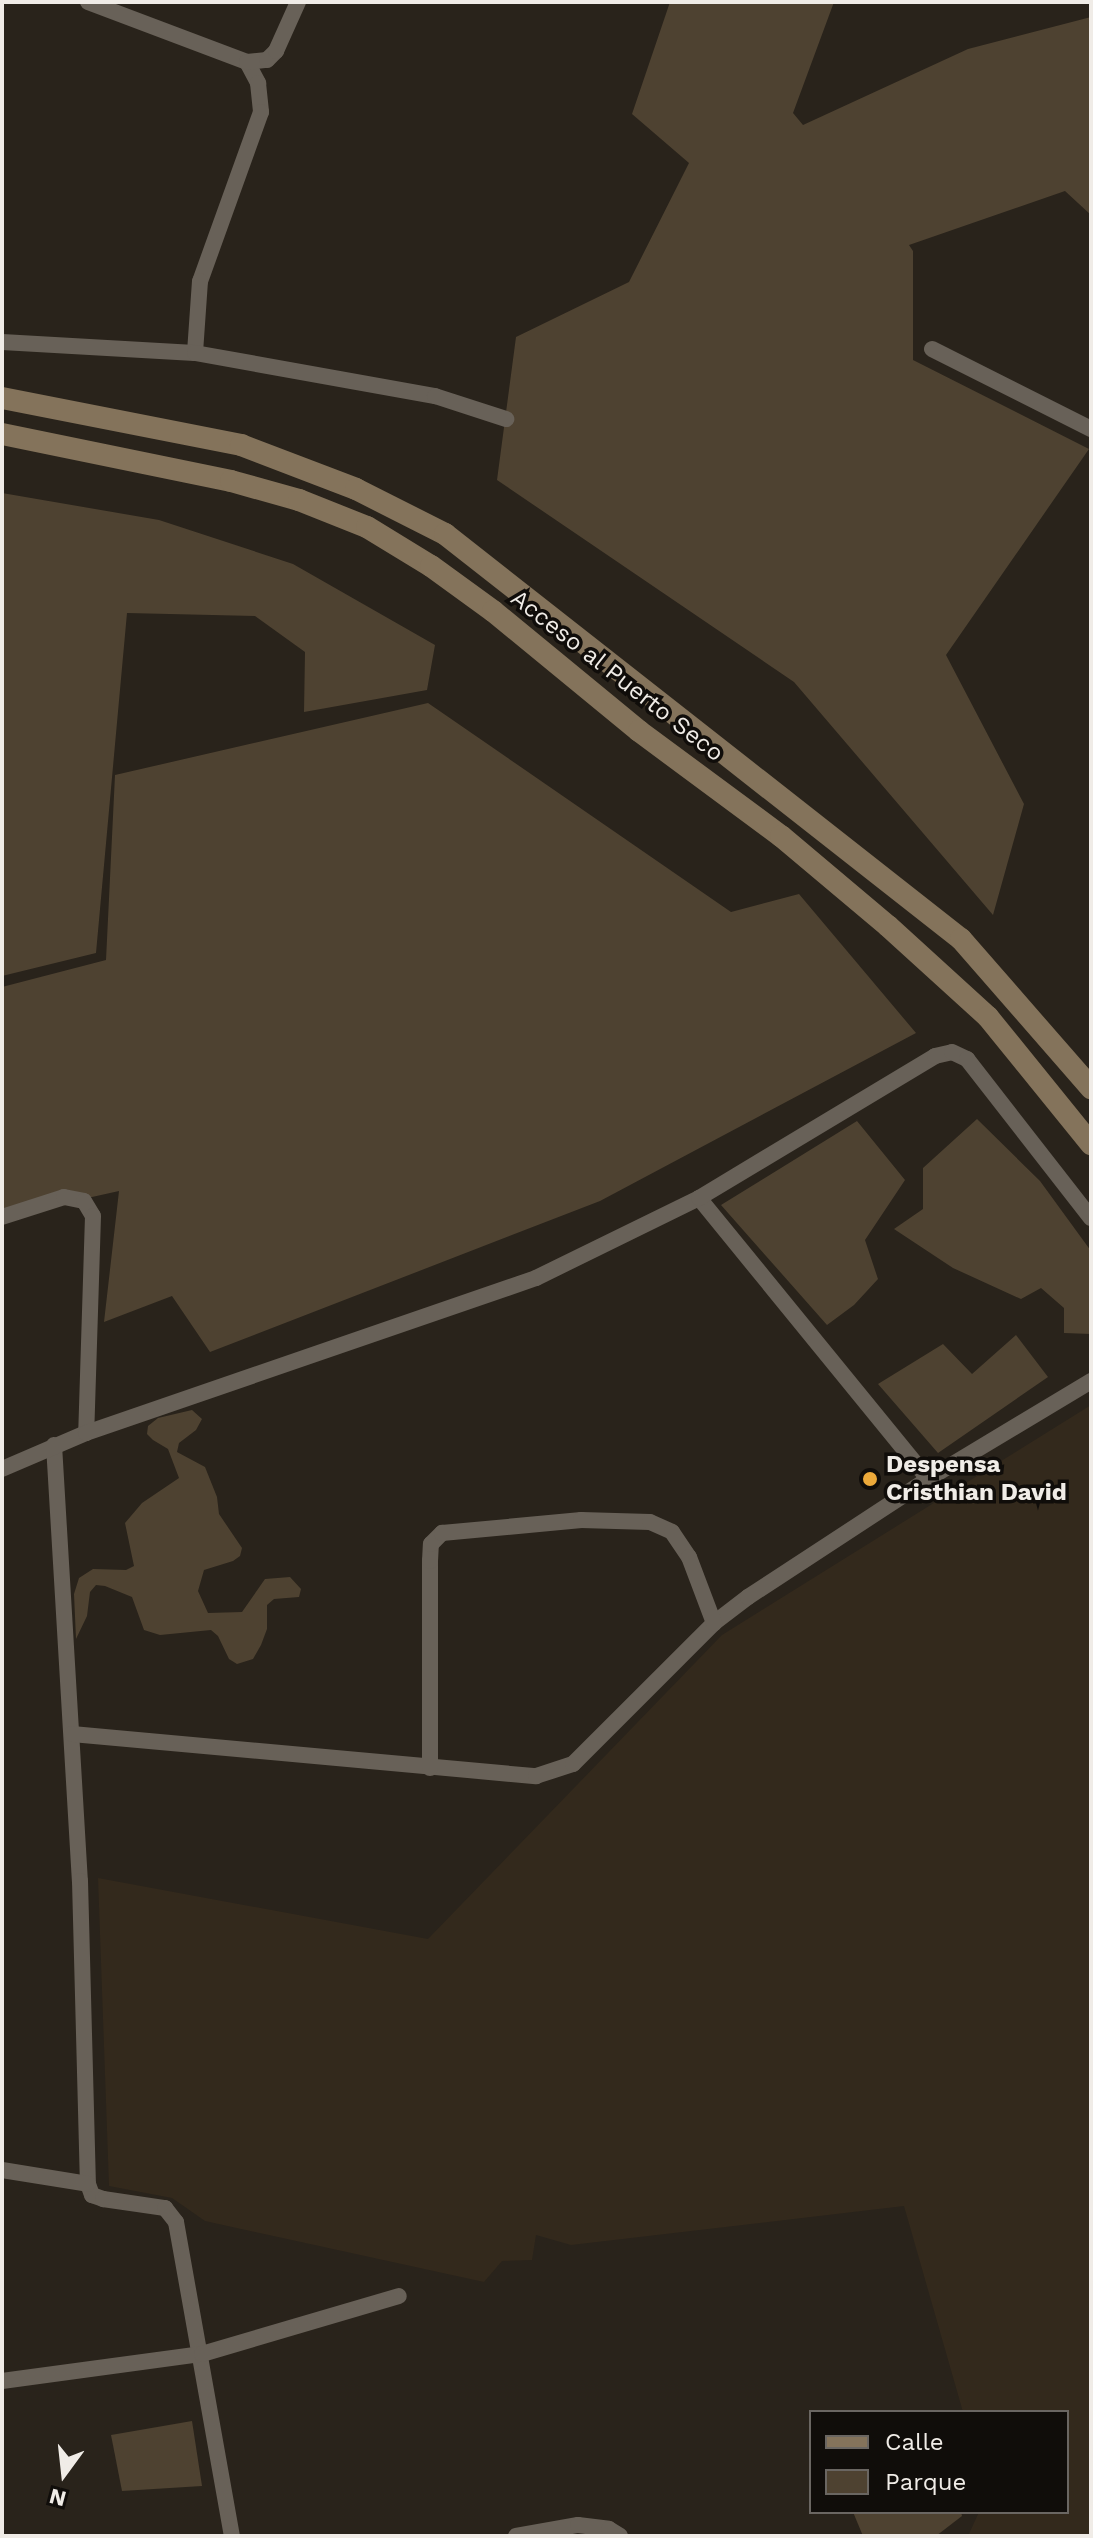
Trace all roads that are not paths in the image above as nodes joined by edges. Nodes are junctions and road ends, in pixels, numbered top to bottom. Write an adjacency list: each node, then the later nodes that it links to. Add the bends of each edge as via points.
1 (88, 2): 3 (street)
2 (298, 2): 3 (street, via 276,51 267,60)
3 (247, 62): 6 (street, via 258,83 261,112 200,281)
4 (2, 342): 6 (street)
5 (932, 349): 9 (street)
6 (195, 353): 8 (street, via 435,396)
7 (2, 398): 11 (main road, Acceso al Puerto Seco, via 241,445 356,489 445,534 961,939)
8 (506, 419)
9 (1091, 429)
10 (2, 434): 12 (main road, Acceso al Puerto Seco, via 299,500 367,527 431,566 781,836 888,926 988,1017)
11 (1091, 1088)
12 (1091, 1144)
13 (699, 1198): 15 (street, via 935,1056 952,1052 967,1059); 17 (street, via 536,1278); 20 (street)
14 (2, 1217): 17 (street, via 64,1197 84,1201 93,1216)
15 (1091, 1218)
16 (1091, 1381): 20 (street)
17 (86, 1433): 18 (street)
18 (54, 1445): 19 (street); 22 (street)
19 (2, 1469)
20 (928, 1479): 21 (street)
21 (714, 1623): 23 (street, via 573,1764 536,1776); 23 (street, via 689,1557 672,1532 650,1522 581,1520 442,1533 431,1544 430,1561)
22 (72, 1734): 23 (street); 25 (street)
23 (430, 1768)
24 (2, 2170): 25 (street)
25 (88, 2184): 27 (street, via 92,2195 165,2208 176,2222)
26 (399, 2296): 27 (street)
27 (202, 2354): 28 (street); 29 (street)
28 (2, 2381)
29 (232, 2536)
30 (516, 2536): 31 (street, via 578,2525)
31 (620, 2536)

